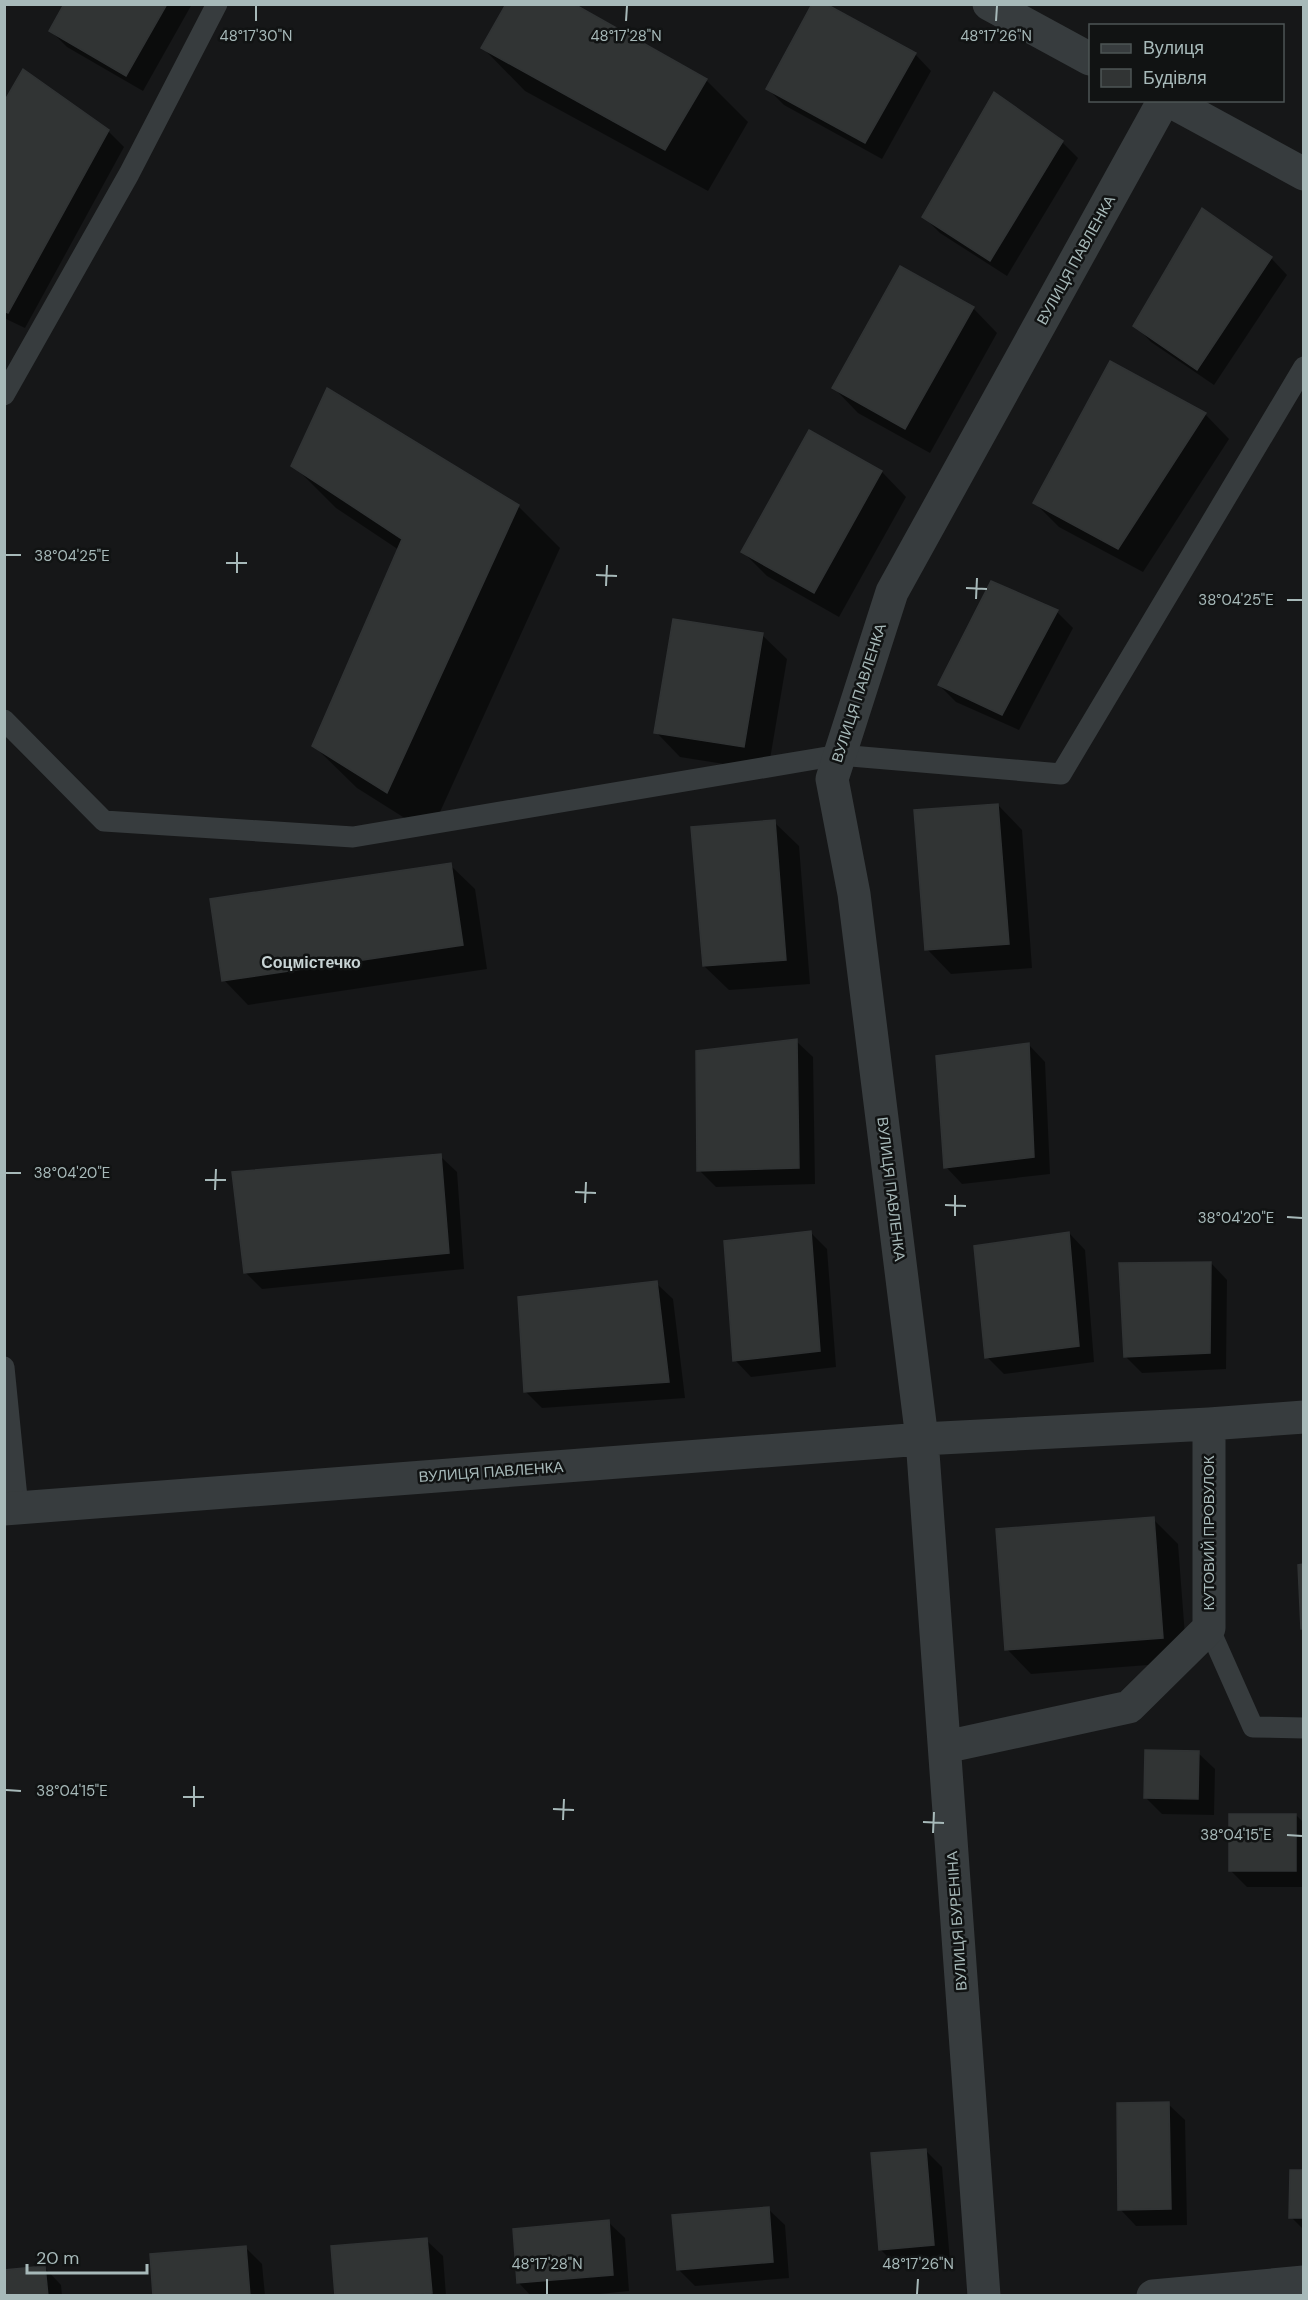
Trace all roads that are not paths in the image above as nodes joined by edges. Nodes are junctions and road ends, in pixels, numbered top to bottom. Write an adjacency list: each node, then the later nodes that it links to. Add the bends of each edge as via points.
1 (217, 4): 8 (lane, via 129,174)
2 (988, 4): 3 (street)
3 (1089, 58)
4 (1165, 102): 10 (street, ВУЛИЦЯ ПАВЛЕНКА, via 892,592)
5 (1170, 102): 6 (street)
6 (1304, 174)
7 (1304, 367): 10 (lane, via 1061,774)
8 (4, 395)
9 (4, 720): 10 (lane, via 104,821 353,837)
10 (839, 755): 14 (street, ВУЛИЦЯ ПАВЛЕНКА, via 832,779 854,894)
11 (4, 1367): 15 (lane)
12 (1304, 1417): 13 (street)
13 (1209, 1424): 14 (street); 16 (street, КУТОВИЙ ПРОВУЛОК)
14 (922, 1439): 15 (street, ВУЛИЦЯ ПАВЛЕНКА); 18 (street, ВУЛИЦЯ БУРЕНІНА)
15 (11, 1508)
16 (1209, 1628): 17 (lane, via 1252,1727); 18 (street, КУТОВИЙ ПРОВУЛОК, via 1129,1707)
17 (1304, 1728)
18 (945, 1747): 20 (street, ВУЛИЦЯ БУРЕНІНА)
19 (1304, 2282): 21 (street)
20 (984, 2295)
21 (1152, 2295)

